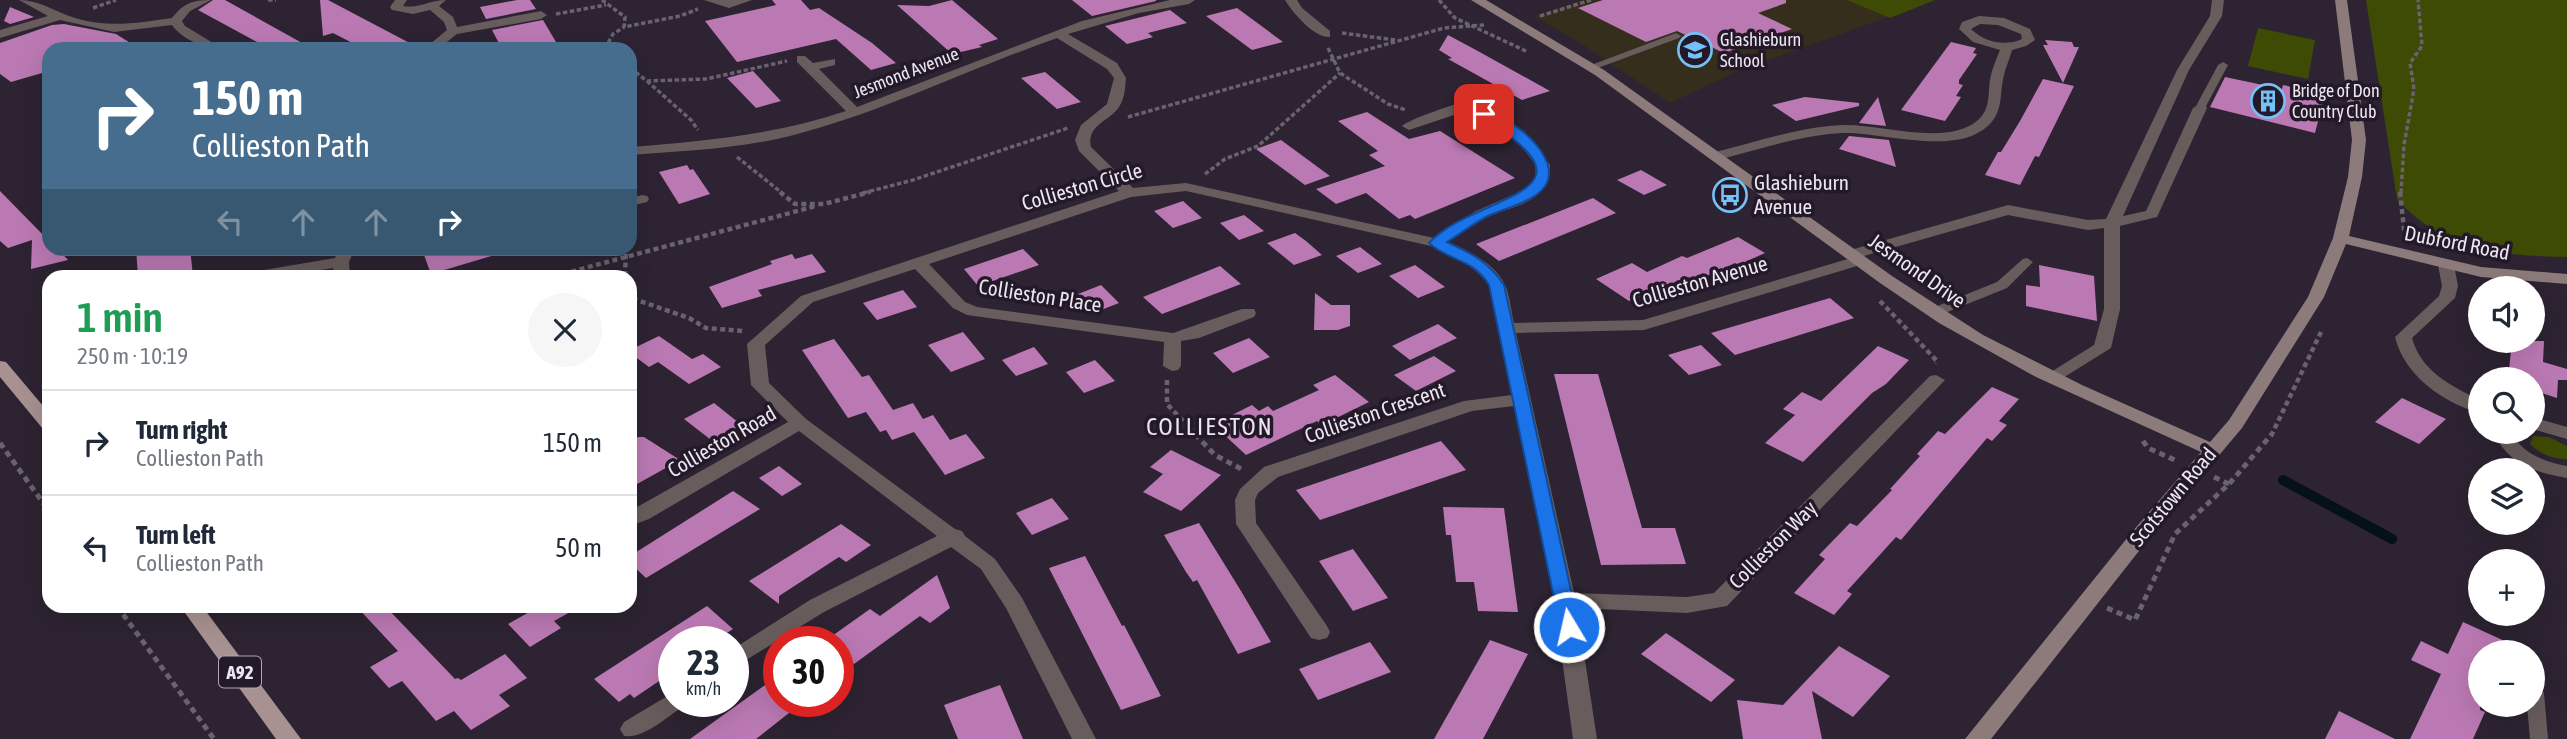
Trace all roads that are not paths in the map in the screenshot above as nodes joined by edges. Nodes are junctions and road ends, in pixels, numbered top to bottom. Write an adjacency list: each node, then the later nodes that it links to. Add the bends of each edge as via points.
1 (24, 0): 14 (street)
2 (205, 0): 15 (street, via 186,8)
3 (401, 0): 12 (street, via 396,5 402,10)
4 (746, 0): 10 (street)
5 (1189, 0): 11 (street, Jesmond Avenue)
6 (1291, 0): 19 (street)
7 (1477, 0): 26 (main road, Jesmond Drive)
8 (2218, 0): 35 (street, via 2216,16 2183,70)
9 (2342, 0): 36 (main road, Scotstown Road, via 2359,140)
10 (713, 1)
11 (1159, 2): 18 (street, Jesmond Avenue)
12 (436, 3): 16 (street)
13 (541, 15): 16 (street)
14 (62, 16): 15 (street, via 110,28); 17 (street)
15 (176, 21): 21 (street)
16 (453, 31): 22 (street)
17 (0, 34)
18 (1059, 34): 30 (street, Jesmond Avenue); 34 (street, via 1112,66 1120,78 1112,106 1082,132 1081,139 1084,148)
19 (1326, 34)
20 (1676, 36): 26 (lane)
21 (205, 42)
22 (439, 42)
23 (2007, 46): 33 (street, via 1996,80 1996,107 1971,131 1936,137 1824,131)
24 (831, 62): 30 (street, via 806,63)
25 (2223, 65): 29 (lane)
26 (1591, 67): 33 (main road, Jesmond Drive)
27 (1493, 98): 28 (street)
28 (1470, 106): 31 (street); 37 (street, via 1519,134 1543,165 1542,179 1535,191 1481,214)
29 (2200, 108): 35 (street, Collieston Avenue, via 2155,211)
30 (854, 111): 32 (street, Jesmond Avenue, via 789,132 726,144)
31 (1409, 126)
32 (637, 150)
33 (1717, 156): 38 (main road, Jesmond Drive)
34 (1129, 192): 37 (street, Collieston Circle, via 1186,187); 40 (street, Collieston Circle)
35 (2112, 223): 38 (street, Collieston Avenue, via 2088,225 2008,210); 51 (street, via 2112,309 2102,348)
36 (2341, 238): 42 (main road, Dubford Road); 60 (main road, Scotstown Road, via 2316,297 2236,424)
37 (1436, 243): 47 (street, Collieston Circle, via 1474,260 1488,272 1497,285)
38 (1857, 257): 45 (main road, Jesmond Drive); 47 (street, Collieston Avenue, via 1644,326)
39 (343, 262): 43 (street)
40 (918, 262): 48 (street, Collieston Place, via 959,305 973,311); 56 (street, Collieston Circle, via 807,299 757,344 760,385)
41 (2027, 262): 45 (lane, via 2002,285)
42 (2446, 265): 44 (main road, Dubford Road, via 2505,276); 54 (street, via 2447,298 2403,337 2405,352 2418,369)
43 (294, 270)
44 (2567, 279)
45 (1935, 312): 51 (main road, Jesmond Drive)
46 (1248, 313): 48 (street, Collieston Place)
47 (1506, 328): 53 (street, Collieston Circle)
48 (1173, 338): 50 (street)
49 (0, 366): 55 (main road)
50 (1172, 366)
51 (2052, 377): 60 (main road, Jesmond Drive)
52 (1936, 380): 64 (street, Collieston Way, via 1720,600 1688,605)
53 (1521, 400): 64 (street, Collieston Circle); 66 (street, Collieston Crescent, via 1469,405 1271,472 1250,489 1245,500 1246,524)
54 (2468, 401)
55 (42, 417)
56 (800, 423): 62 (street, Collieston Road); 63 (street)
57 (2545, 426): 58 (street)
58 (2567, 433)
59 (2510, 444): 61 (street, via 2547,468)
60 (2211, 450): 74 (main road, Scotstown Road)
61 (2567, 472)
62 (637, 516)
63 (955, 537): 67 (street, via 817,606); 72 (street, via 988,564 1015,604)
64 (1565, 600): 73 (street, Collieston Circle)
65 (196, 613): 71 (main road, A92)
66 (1319, 632)
67 (749, 650)
68 (658, 712): 70 (street)
69 (2537, 717): 75 (lane)
70 (632, 729)
71 (289, 739)
72 (1084, 739)
73 (1585, 739)
74 (1977, 739)
75 (2539, 739)

